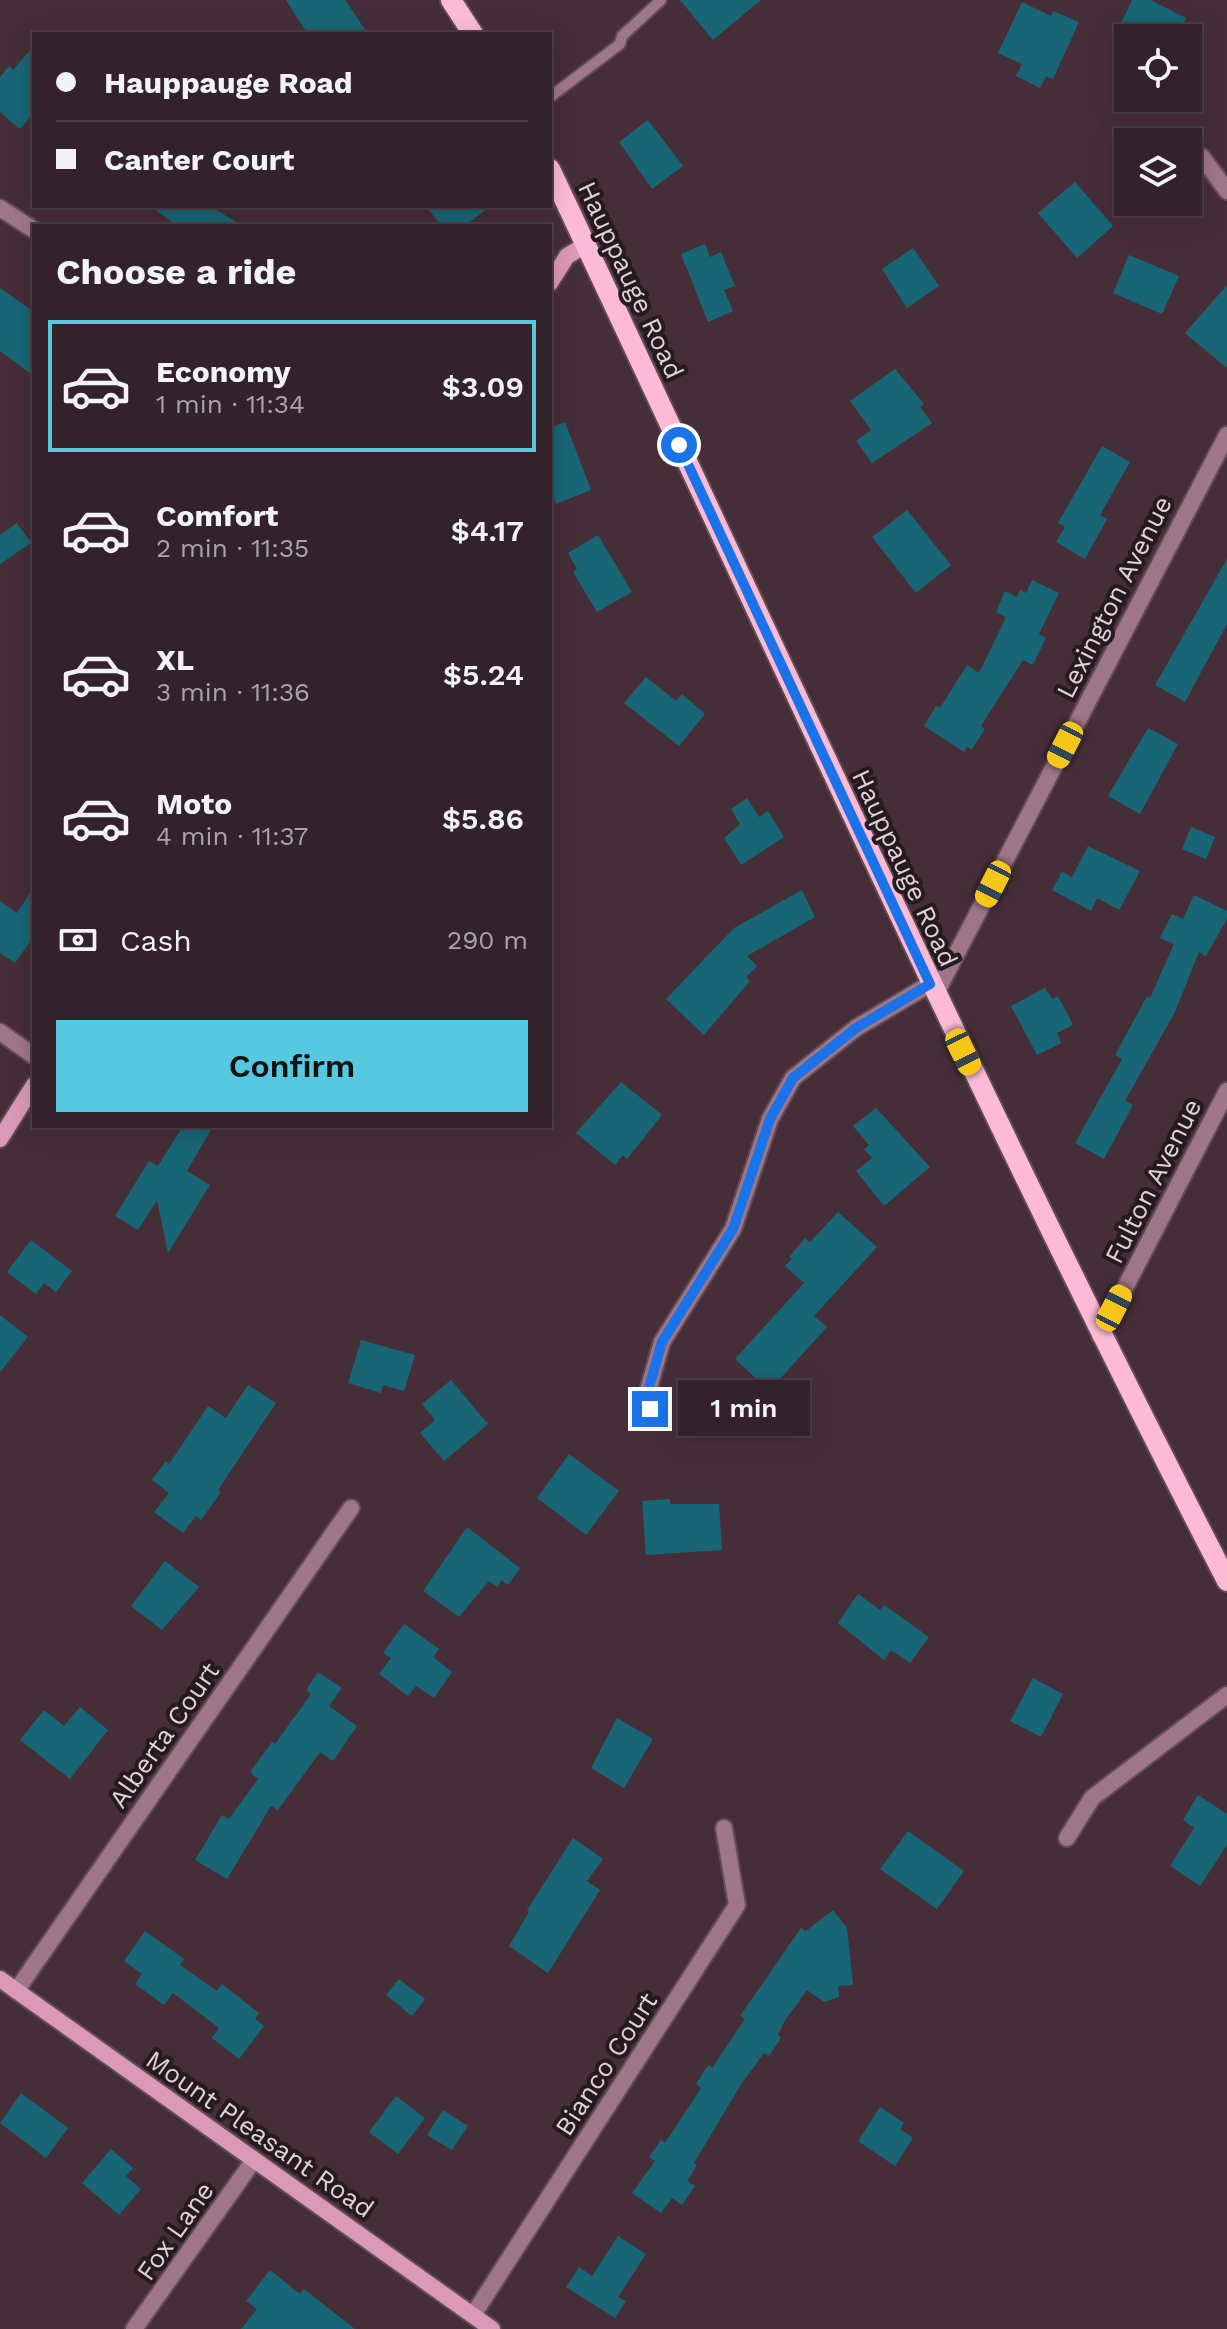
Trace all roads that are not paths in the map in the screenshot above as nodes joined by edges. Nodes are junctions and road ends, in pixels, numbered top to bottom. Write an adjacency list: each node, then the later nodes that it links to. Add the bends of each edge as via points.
1 (451, 0): 3 (main road)
2 (661, 0): 4 (lane, via 620,44)
3 (472, 32)
4 (552, 95)
5 (1202, 157): 7 (street)
6 (552, 173): 10 (main road, Hauppauge Road)
7 (1227, 191)
8 (0, 208): 9 (street)
9 (32, 229)
10 (586, 245): 11 (street, via 567,256); 13 (main road, Hauppauge Road)
11 (552, 280)
12 (1227, 435): 13 (street, Lexington Avenue)
13 (933, 990): 19 (main road, Hauppauge Road); 20 (street, via 856,1028 793,1078 770,1119 733,1229 662,1342 649,1387)
14 (0, 1032): 15 (street)
15 (32, 1055)
16 (32, 1088): 18 (street)
17 (1227, 1091): 19 (street, Fulton Avenue)
18 (0, 1139)
19 (1100, 1336): 22 (main road, Hauppauge Road)
20 (650, 1409)
21 (351, 1508): 27 (street, Alberta Court)
22 (1227, 1581)
23 (1227, 1695): 25 (street, via 1092,1798)
24 (724, 1828): 29 (street, Bianco Court, via 737,1905)
25 (1067, 1838)
26 (0, 1979): 27 (street, Mount Pleasant Road)
27 (16, 1991): 28 (street, Mount Pleasant Road)
28 (254, 2160): 29 (street, Mount Pleasant Road); 30 (street, Fox Lane)
29 (473, 2315): 31 (street, Mount Pleasant Road)
30 (134, 2329)
31 (492, 2329)

